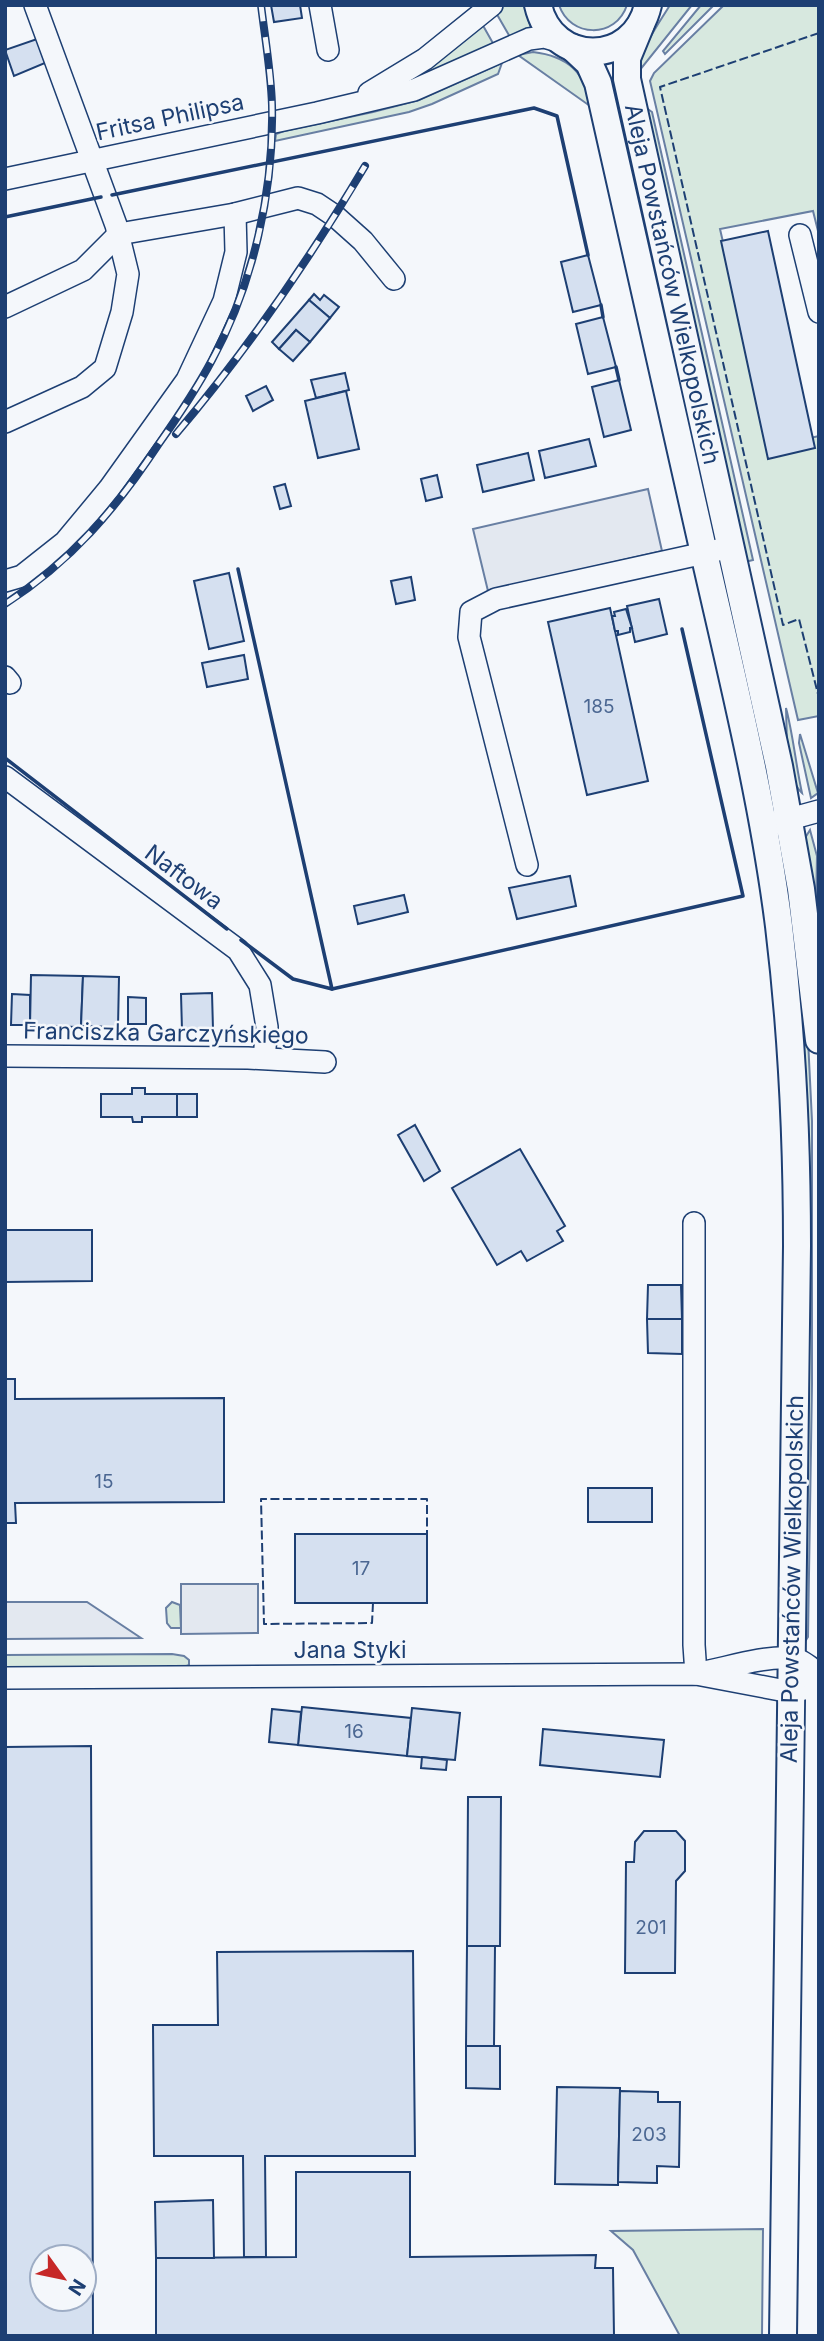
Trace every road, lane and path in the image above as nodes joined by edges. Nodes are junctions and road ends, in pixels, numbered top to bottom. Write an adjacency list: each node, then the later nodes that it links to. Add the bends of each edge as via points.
1 (34, 5): 9 (street)
2 (320, 5): 7 (street)
3 (492, 5): 8 (street, Fritsa Philipsa, via 408,71)
4 (538, 5): 6 (main road, Aleja Powstańców Wielkopolskich, via 548,30)
5 (647, 11): 6 (main road, via 629,39 612,49 592,52); 18 (main road, Aleja Powstańców Wielkopolskich, via 627,58 627,79)
6 (567, 45): 8 (street, Fritsa Philipsa, via 544,37 529,39 414,90); 19 (main road, Aleja Powstańców Wielkopolskich, via 589,64 598,83)
7 (328, 50)
8 (345, 106): 9 (street, Fritsa Philipsa)
9 (93, 160): 10 (street, Fritsa Philipsa); 12 (street)
10 (5, 178)
11 (235, 215): 12 (street); 14 (street, via 299,198 317,204 363,241); 20 (street, via 236,252 224,301 187,380 65,542 22,576)
12 (118, 234): 15 (street, via 83,270); 17 (street, via 128,274 105,368 82,387)
13 (800, 235): 16 (street)
14 (394, 279)
15 (5, 307)
16 (819, 312)
17 (5, 422)
18 (731, 547): 19 (street); 23 (main road, Aleja Powstańców Wielkopolskich)
19 (704, 553): 24 (main road, Aleja Powstańców Wielkopolskich); 25 (street, via 496,598 471,612 470,637)
20 (5, 581)
21 (5, 778): 28 (street, Naftowa, via 238,950 260,985 267,1027)
22 (819, 811): 23 (street)
23 (789, 820): 24 (street); 26 (main road, Aleja Powstańców Wielkopolskich)
24 (763, 825): 31 (main road, Aleja Powstańców Wielkopolskich, via 778,924 795,1113)
25 (527, 865)
26 (819, 1040)
27 (5, 1056): 28 (street, Franciszka Garczyńskiego)
28 (264, 1058): 29 (street, Franciszka Garczyńskiego)
29 (325, 1062)
30 (694, 1223): 32 (street)
31 (791, 1658): 32 (street, Jana Styki); 33 (street); 35 (main road, Aleja Powstańców Wielkopolskich)
32 (696, 1674): 34 (street, Jana Styki); 35 (street, Jana Styki)
33 (819, 1676): 35 (street, via 804,1689)
34 (5, 1678)
35 (791, 1692): 38 (main road, Aleja Powstańców Wielkopolskich)
36 (819, 1700): 37 (main road, Aleja Powstańców Wielkopolskich)
37 (816, 2112): 39 (main road, Aleja Powstańców Wielkopolskich)
38 (783, 2336)
39 (811, 2336)

